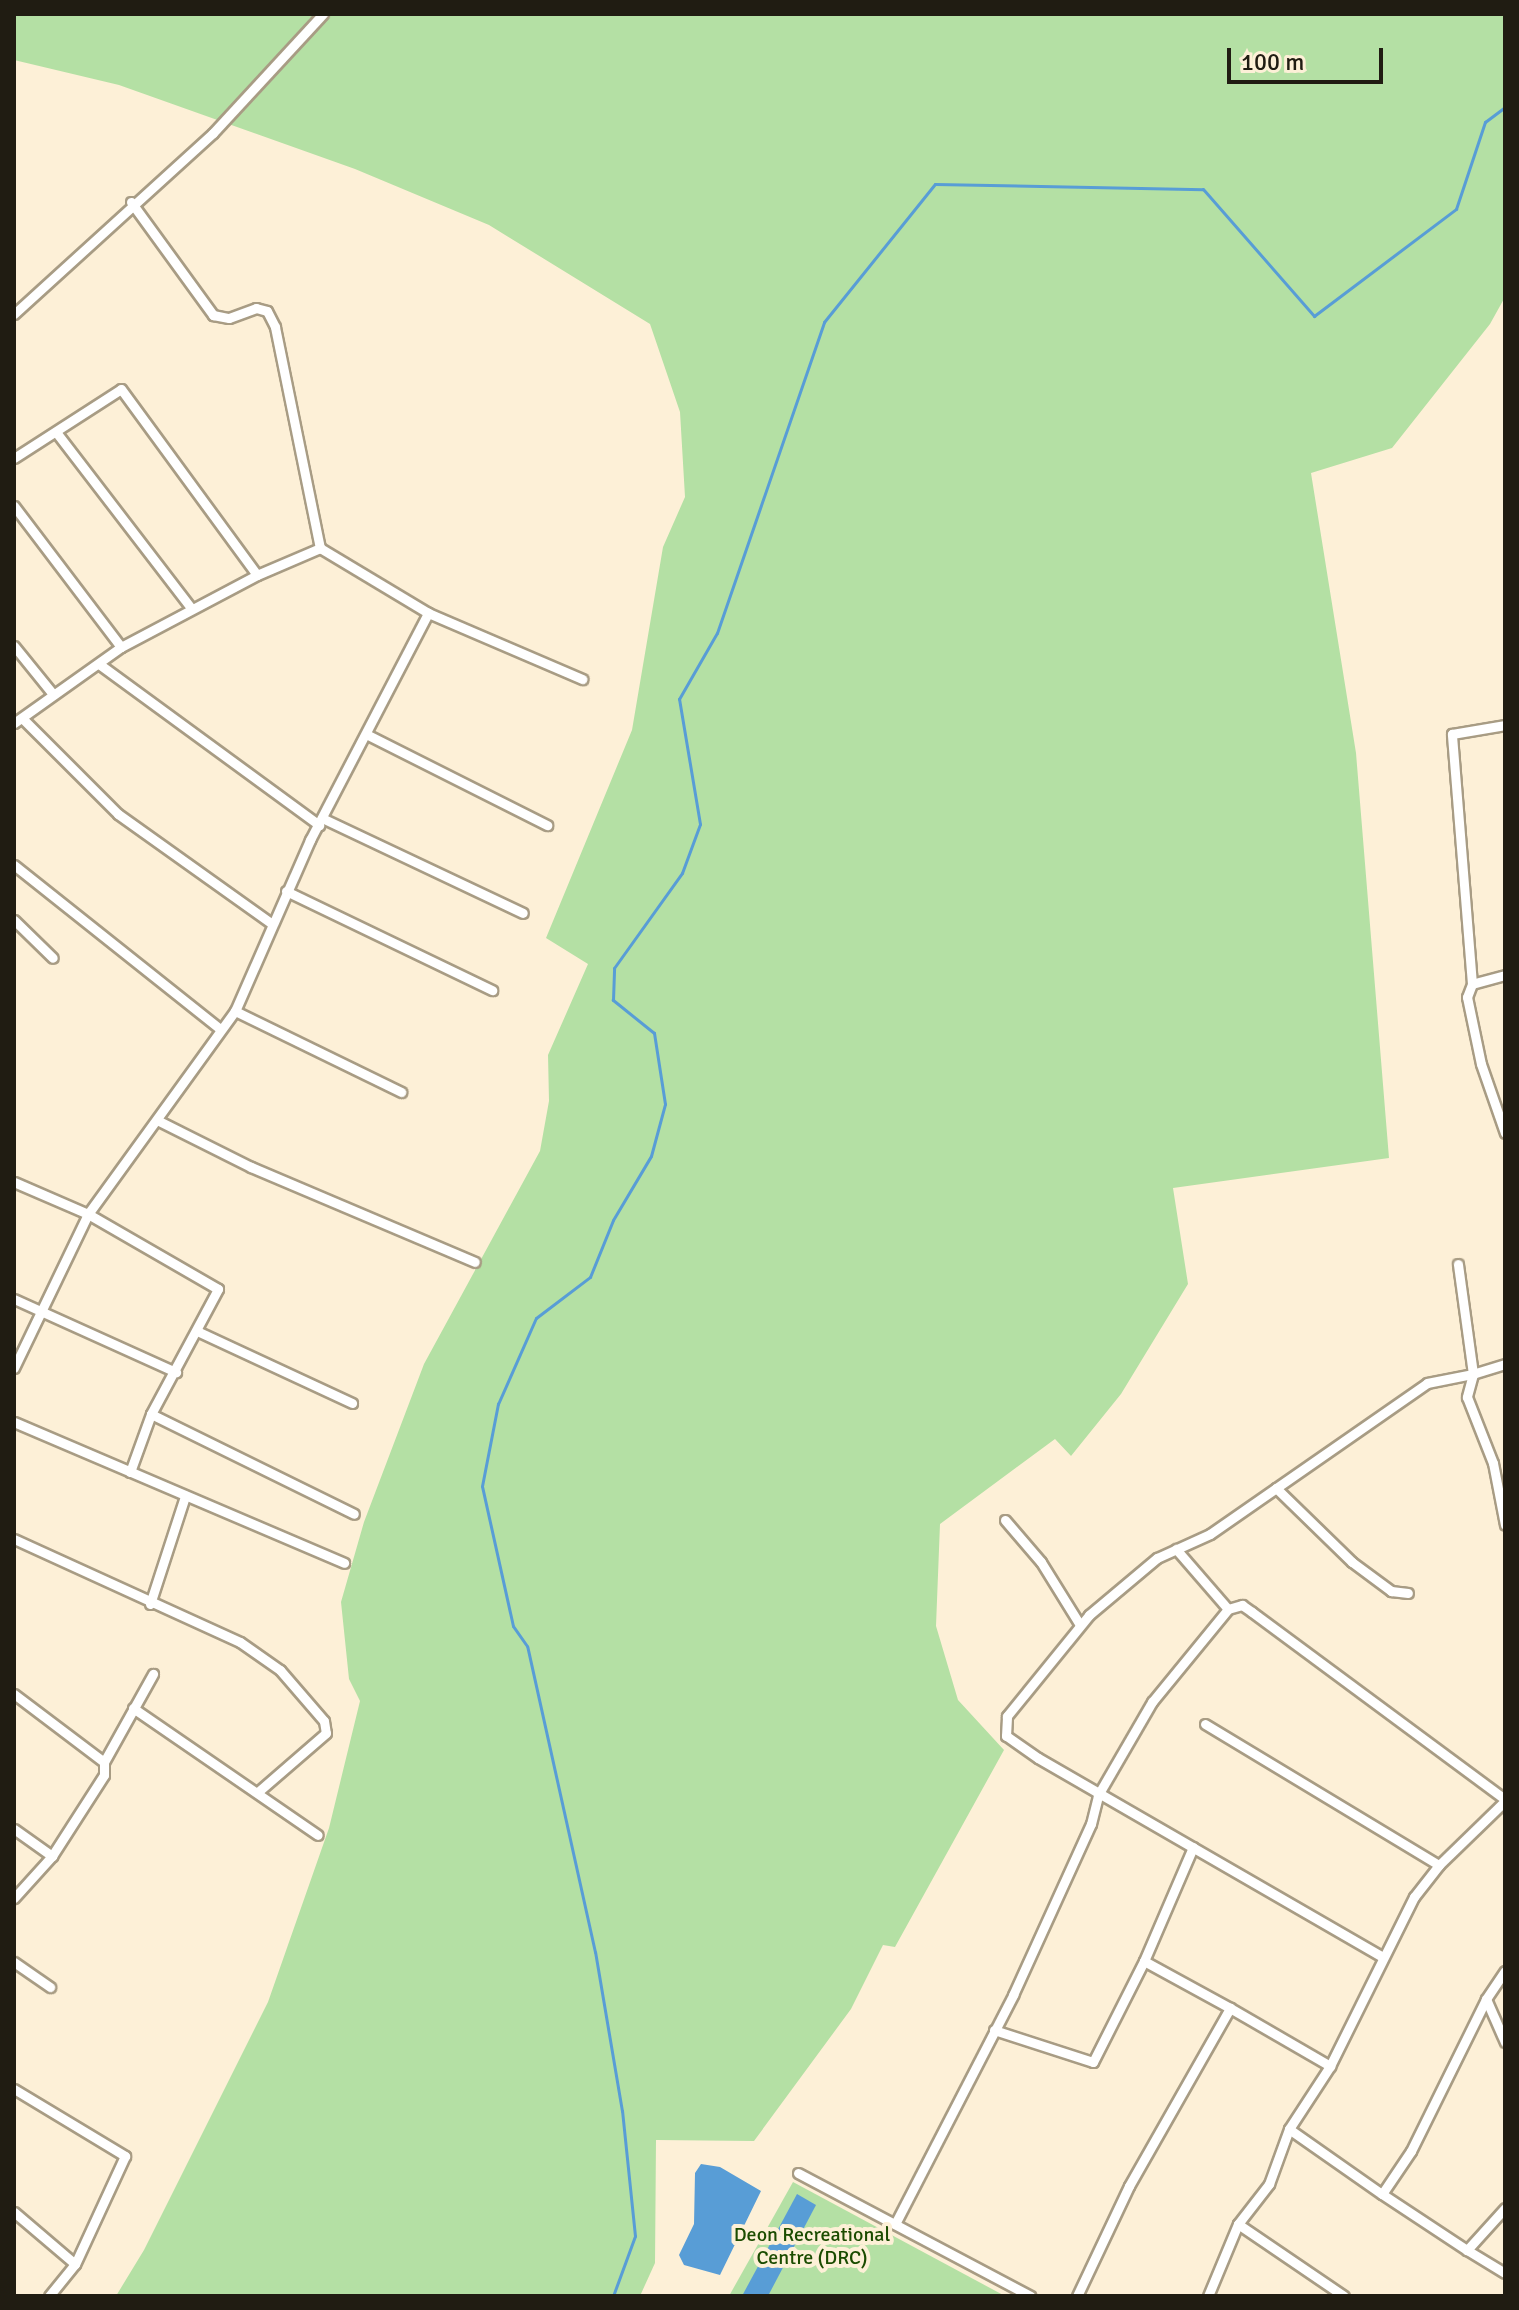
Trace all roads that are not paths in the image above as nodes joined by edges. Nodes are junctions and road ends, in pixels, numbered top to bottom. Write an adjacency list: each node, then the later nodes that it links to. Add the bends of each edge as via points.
1 (323, 14): 2 (street, via 213,133)
2 (131, 202): 3 (street); 7 (street, via 213,315 229,318 256,308 267,311 275,327)
3 (14, 314)
4 (56, 432): 5 (street); 8 (street, via 121,389); 9 (street)
5 (14, 458)
6 (14, 506): 12 (street)
7 (320, 548): 8 (street); 10 (street)
8 (257, 575): 9 (street)
9 (191, 608): 12 (street)
10 (428, 613): 14 (street); 18 (street)
11 (14, 646): 15 (street)
12 (121, 647): 13 (street)
13 (99, 664): 15 (street); 19 (street)
14 (582, 679)
15 (52, 693): 16 (street)
16 (18, 720): 25 (street, via 118,814)
17 (1505, 725): 28 (street, via 1452,734)
18 (366, 734): 19 (street); 20 (street)
19 (320, 821): 22 (street); 23 (street)
20 (547, 825)
21 (14, 865): 31 (street)
22 (286, 891): 25 (street); 29 (street)
23 (523, 913)
24 (14, 920): 26 (street)
25 (271, 923): 30 (street)
26 (53, 958)
27 (1505, 975): 28 (street)
28 (1472, 984): 33 (street, via 1467,997 1476,1043)
29 (492, 990)
30 (235, 1011): 31 (street); 32 (street)
31 (220, 1029): 34 (street)
32 (401, 1092)
33 (1500, 1094): 35 (street)
34 (157, 1120): 37 (street); 38 (street, via 251,1167)
35 (1505, 1133)
36 (14, 1182): 37 (street)
37 (88, 1214): 41 (street); 42 (street, via 218,1289)
38 (475, 1262)
39 (1458, 1264): 46 (street)
40 (14, 1299): 41 (street)
41 (41, 1313): 44 (street); 45 (street)
42 (197, 1331): 45 (street); 47 (street)
43 (1505, 1364): 46 (street)
44 (14, 1368)
45 (176, 1372): 48 (street)
46 (1473, 1374): 51 (street, via 1427,1383); 55 (street, via 1467,1397 1493,1463)
47 (352, 1403)
48 (151, 1414): 50 (street); 53 (street)
49 (14, 1422): 50 (street)
50 (130, 1472): 52 (street)
51 (1276, 1488): 57 (street, via 1210,1534); 59 (street, via 1352,1562 1391,1591)
52 (185, 1496): 58 (street); 60 (street)
53 (354, 1514)
54 (1005, 1520): 62 (street, via 1041,1562)
55 (1505, 1525)
56 (14, 1539): 60 (street)
57 (1176, 1549): 61 (street); 62 (street, via 1123,1584)
58 (344, 1563)
59 (1408, 1593)
60 (150, 1604): 68 (street, via 266,1659 324,1721 322,1741)
61 (1228, 1609): 69 (street, via 1152,1702); 70 (street, via 1242,1605)
62 (1080, 1625): 69 (street, via 1007,1716 1006,1736)
63 (153, 1674): 65 (street)
64 (14, 1694): 67 (street)
65 (133, 1708): 67 (street); 68 (street)
66 (1205, 1724): 75 (street)
67 (104, 1762): 74 (street, via 104,1781)
68 (258, 1792): 72 (street)
69 (1098, 1795): 73 (street); 84 (street, via 1091,1824)
70 (1505, 1800): 75 (street)
71 (14, 1829): 74 (street)
72 (318, 1835)
73 (1193, 1847): 77 (street); 78 (street)
74 (52, 1856): 76 (street)
75 (1439, 1865): 77 (street)
76 (14, 1898)
77 (1381, 1956): 86 (street)
78 (1144, 1961): 83 (street); 84 (street, via 1093,2062)
79 (14, 1962): 81 (street)
80 (1505, 1971): 82 (street)
81 (50, 1987)
82 (1486, 1999): 85 (street); 90 (street, via 1411,2151)
83 (1230, 2008): 86 (street); 100 (street, via 1129,2186)
84 (994, 2030): 93 (street)
85 (1505, 2042)
86 (1330, 2066): 88 (street)
87 (14, 2089): 96 (street, via 125,2156)
88 (1289, 2129): 90 (street); 94 (street, via 1269,2184)
89 (798, 2173): 93 (street)
90 (1382, 2194): 95 (street)
91 (1505, 2208): 95 (street)
92 (14, 2212): 96 (street)
93 (895, 2224): 99 (street)
94 (1238, 2224): 101 (street); 102 (street)
95 (1467, 2250): 97 (street)
96 (75, 2264): 98 (street)
97 (1505, 2273)
98 (49, 2296)
99 (1030, 2296)
100 (1077, 2296)
101 (1208, 2296)
102 (1344, 2296)

